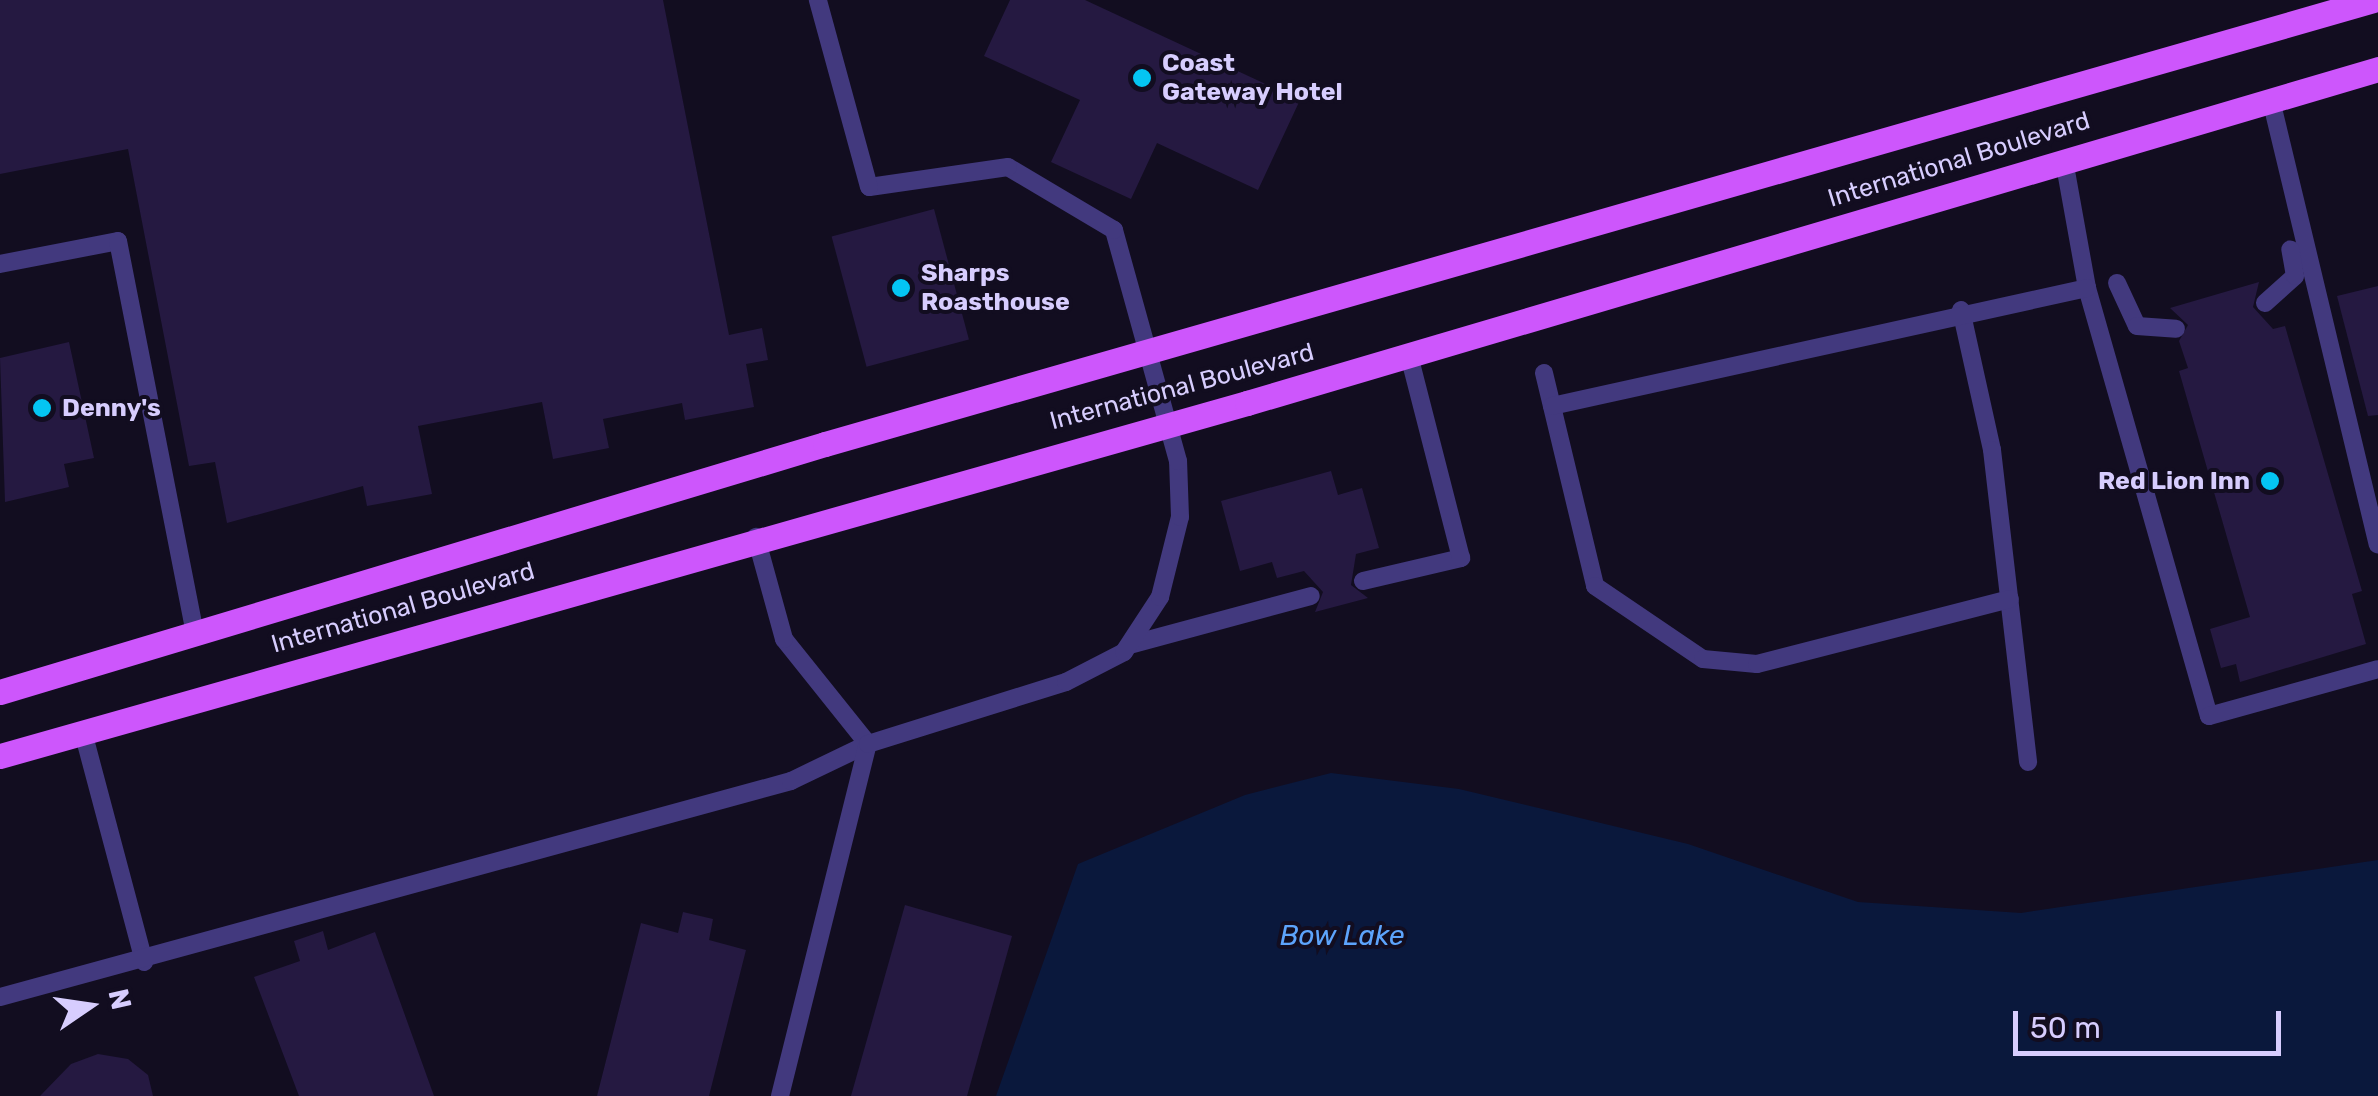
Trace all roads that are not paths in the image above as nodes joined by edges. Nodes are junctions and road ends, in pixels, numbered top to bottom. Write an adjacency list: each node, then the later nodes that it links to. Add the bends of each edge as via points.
1 (818, 0): 13 (lane, via 870,187 1008,167 1092,212 1126,247)
2 (2373, 0): 13 (main road, International Boulevard)
3 (2378, 69): 4 (main road, International Boulevard)
4 (2271, 100): 5 (main road, International Boulevard); 19 (lane)
5 (2064, 160): 9 (lane); 14 (main road, International Boulevard)
6 (2290, 249): 10 (lane, via 2295,276)
7 (0, 264): 23 (lane, via 118,241)
8 (2117, 283): 12 (lane, via 2137,326)
9 (2087, 288): 11 (lane); 25 (lane, via 2209,716)
10 (2265, 303)
11 (1961, 310): 16 (lane); 22 (lane, via 1992,450)
12 (2176, 330)
13 (1152, 353): 17 (lane); 23 (main road, International Boulevard)
14 (1409, 355): 17 (main road, International Boulevard); 20 (lane, via 1461,558)
15 (1544, 374): 16 (lane)
16 (1552, 406): 22 (lane, via 1595,586 1703,659 1757,664)
17 (1168, 423): 18 (main road, International Boulevard); 24 (lane, via 1179,472 1176,542)
18 (756, 537): 27 (main road, International Boulevard); 28 (lane, via 774,617 802,669)
19 (2378, 544)
20 (1364, 581)
21 (1311, 596): 24 (lane)
22 (2010, 600): 30 (lane)
23 (195, 633): 26 (main road, International Boulevard)
24 (1132, 644): 28 (lane, via 1066,682)
25 (2378, 668)
26 (0, 692)
27 (83, 732): 29 (main road, International Boulevard); 31 (lane)
28 (868, 744): 31 (lane, via 791,781); 33 (lane)
29 (0, 756)
30 (2028, 762)
31 (144, 962): 32 (lane)
32 (0, 997)
33 (780, 1096)

